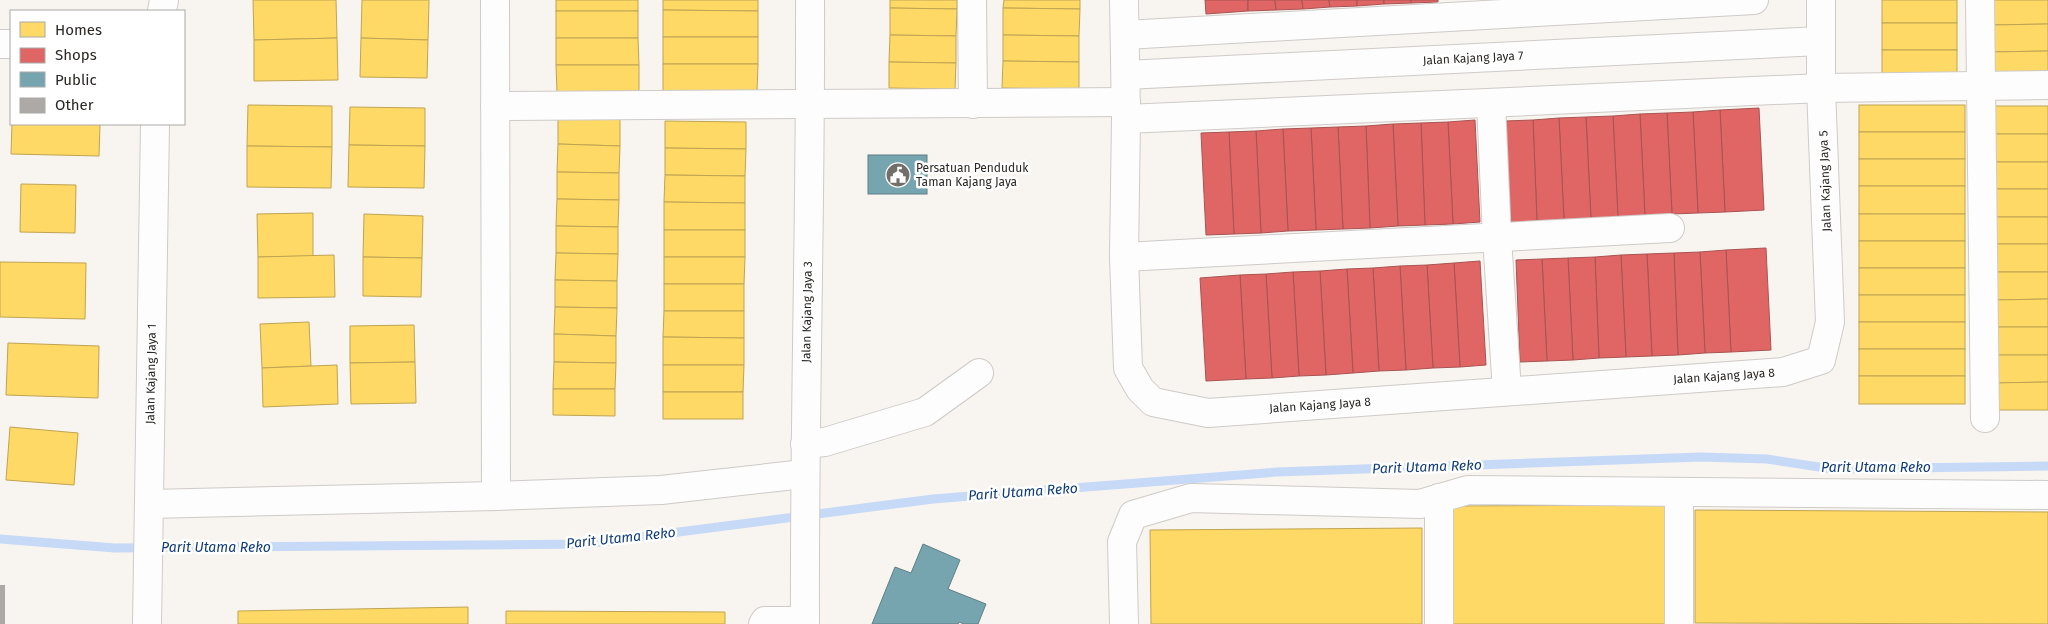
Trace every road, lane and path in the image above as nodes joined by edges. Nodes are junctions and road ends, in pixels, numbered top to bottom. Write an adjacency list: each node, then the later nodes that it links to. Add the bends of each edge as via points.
1 (495, 0): 18 (street)
2 (810, 0): 17 (street, Jalan Kajang Jaya 3)
3 (972, 0): 16 (street)
4 (1124, 0): 9 (street, Jalan Kajang Jaya 8)
5 (1754, 0): 8 (street)
6 (1820, 0): 10 (street, Jalan Kajang Jaya 5)
7 (1980, 0): 13 (street)
8 (1482, 8): 9 (street)
9 (1125, 35): 11 (street, Jalan Kajang Jaya 8)
10 (1821, 41): 11 (street, Jalan Kajang Jaya 7); 14 (street, Jalan Kajang Jaya 5)
11 (1126, 75): 19 (street, Jalan Kajang Jaya 8)
12 (2048, 85): 13 (street)
13 (1981, 86): 14 (street); 27 (street)
14 (1821, 88): 15 (street); 24 (street, Jalan Kajang Jaya 5, via 1830,322)
15 (1491, 102): 19 (street); 22 (street)
16 (973, 104): 17 (street); 19 (street)
17 (811, 105): 18 (street); 28 (street, Jalan Kajang Jaya 3)
18 (494, 106): 32 (street)
19 (1126, 110): 23 (street, Jalan Kajang Jaya 8)
20 (155, 125): 34 (street, Jalan Kajang Jaya 1)
21 (1670, 228): 22 (street)
22 (1497, 238): 23 (street); 26 (street)
23 (1124, 257): 26 (street, Jalan Kajang Jaya 8, via 1128,368 1140,389 1153,402 1208,412)
24 (1821, 360): 26 (street, Jalan Kajang Jaya 8, via 1782,372)
25 (979, 373): 28 (street, via 924,412 825,442)
26 (1507, 392)
27 (1985, 418)
28 (805, 444): 29 (street, Jalan Kajang Jaya 3)
29 (804, 479): 32 (street, via 661,490); 35 (street, Jalan Kajang Jaya 3)
30 (1680, 492): 31 (street); 33 (street, via 1468,490); 40 (street)
31 (2048, 495)
32 (496, 496): 34 (street)
33 (1439, 498): 38 (street, via 1420,504 1191,498 1133,515 1122,542); 39 (street)
34 (149, 510): 36 (street, Jalan Kajang Jaya 1)
35 (805, 622): 37 (street, via 765,621)
36 (147, 624)
37 (763, 624)
38 (1124, 624)
39 (1439, 624)
40 (1680, 624)

